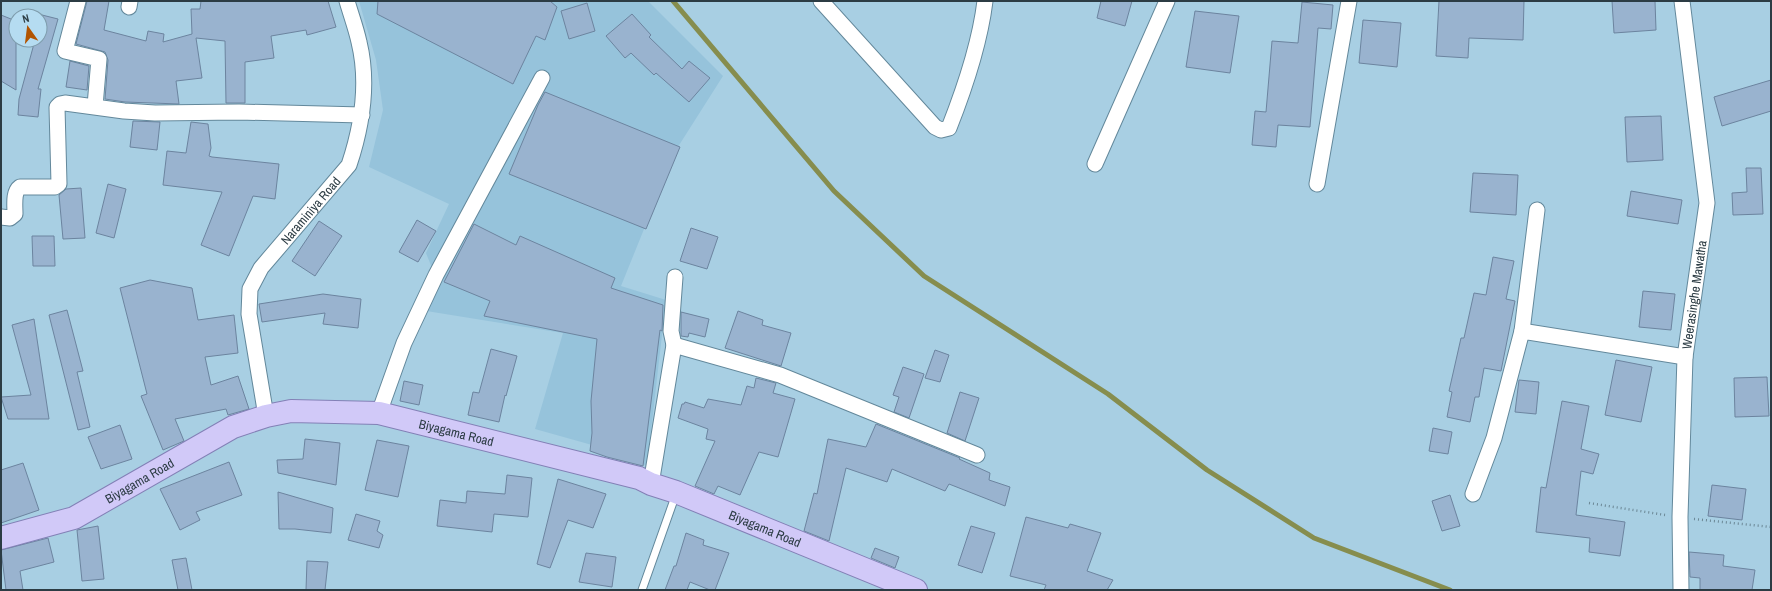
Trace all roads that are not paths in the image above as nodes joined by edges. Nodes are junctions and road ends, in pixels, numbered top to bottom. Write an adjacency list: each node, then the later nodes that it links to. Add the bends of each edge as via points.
1 (78, 1): 9 (street, via 65,51 99,58)
2 (347, 1): 10 (street, Naraminiya Road, via 364,70)
3 (821, 1): 4 (street, via 935,127 941,130 949,128 961,98)
4 (985, 1)
5 (1167, 1): 11 (street)
6 (1349, 1): 12 (street)
7 (1682, 1): 18 (street, Weerasinghe Mawatha, via 1708,203)
8 (542, 78): 19 (street, via 436,275 404,343)
9 (95, 106): 10 (street, via 156,113); 14 (street, via 65,103 57,107 59,184 55,187 20,187 15,196 14,214 10,218)
10 (362, 115): 20 (street, Naraminiya Road, via 349,165 261,268 250,289 249,314)
11 (1095, 164)
12 (1317, 184)
13 (1537, 210): 16 (street)
14 (1, 217)
15 (675, 277): 17 (street, via 671,331)
16 (1522, 331): 18 (street); 24 (street, via 1494,438)
17 (674, 345): 21 (street, via 780,375); 22 (street)
18 (1685, 357): 28 (street, Weerasinghe Mawatha, via 1680,517)
19 (379, 412): 20 (main road, Biyagama Road, via 291,411); 22 (main road, Biyagama Road, via 639,478)
20 (266, 416): 25 (main road, Biyagama Road, via 233,427 74,518)
21 (977, 454)
22 (651, 484): 23 (main road, Biyagama Road)
23 (676, 492): 26 (lane); 27 (main road, Biyagama Road)
24 (1473, 494)
25 (1, 538)
26 (642, 590)
27 (916, 590)
28 (1681, 590)

